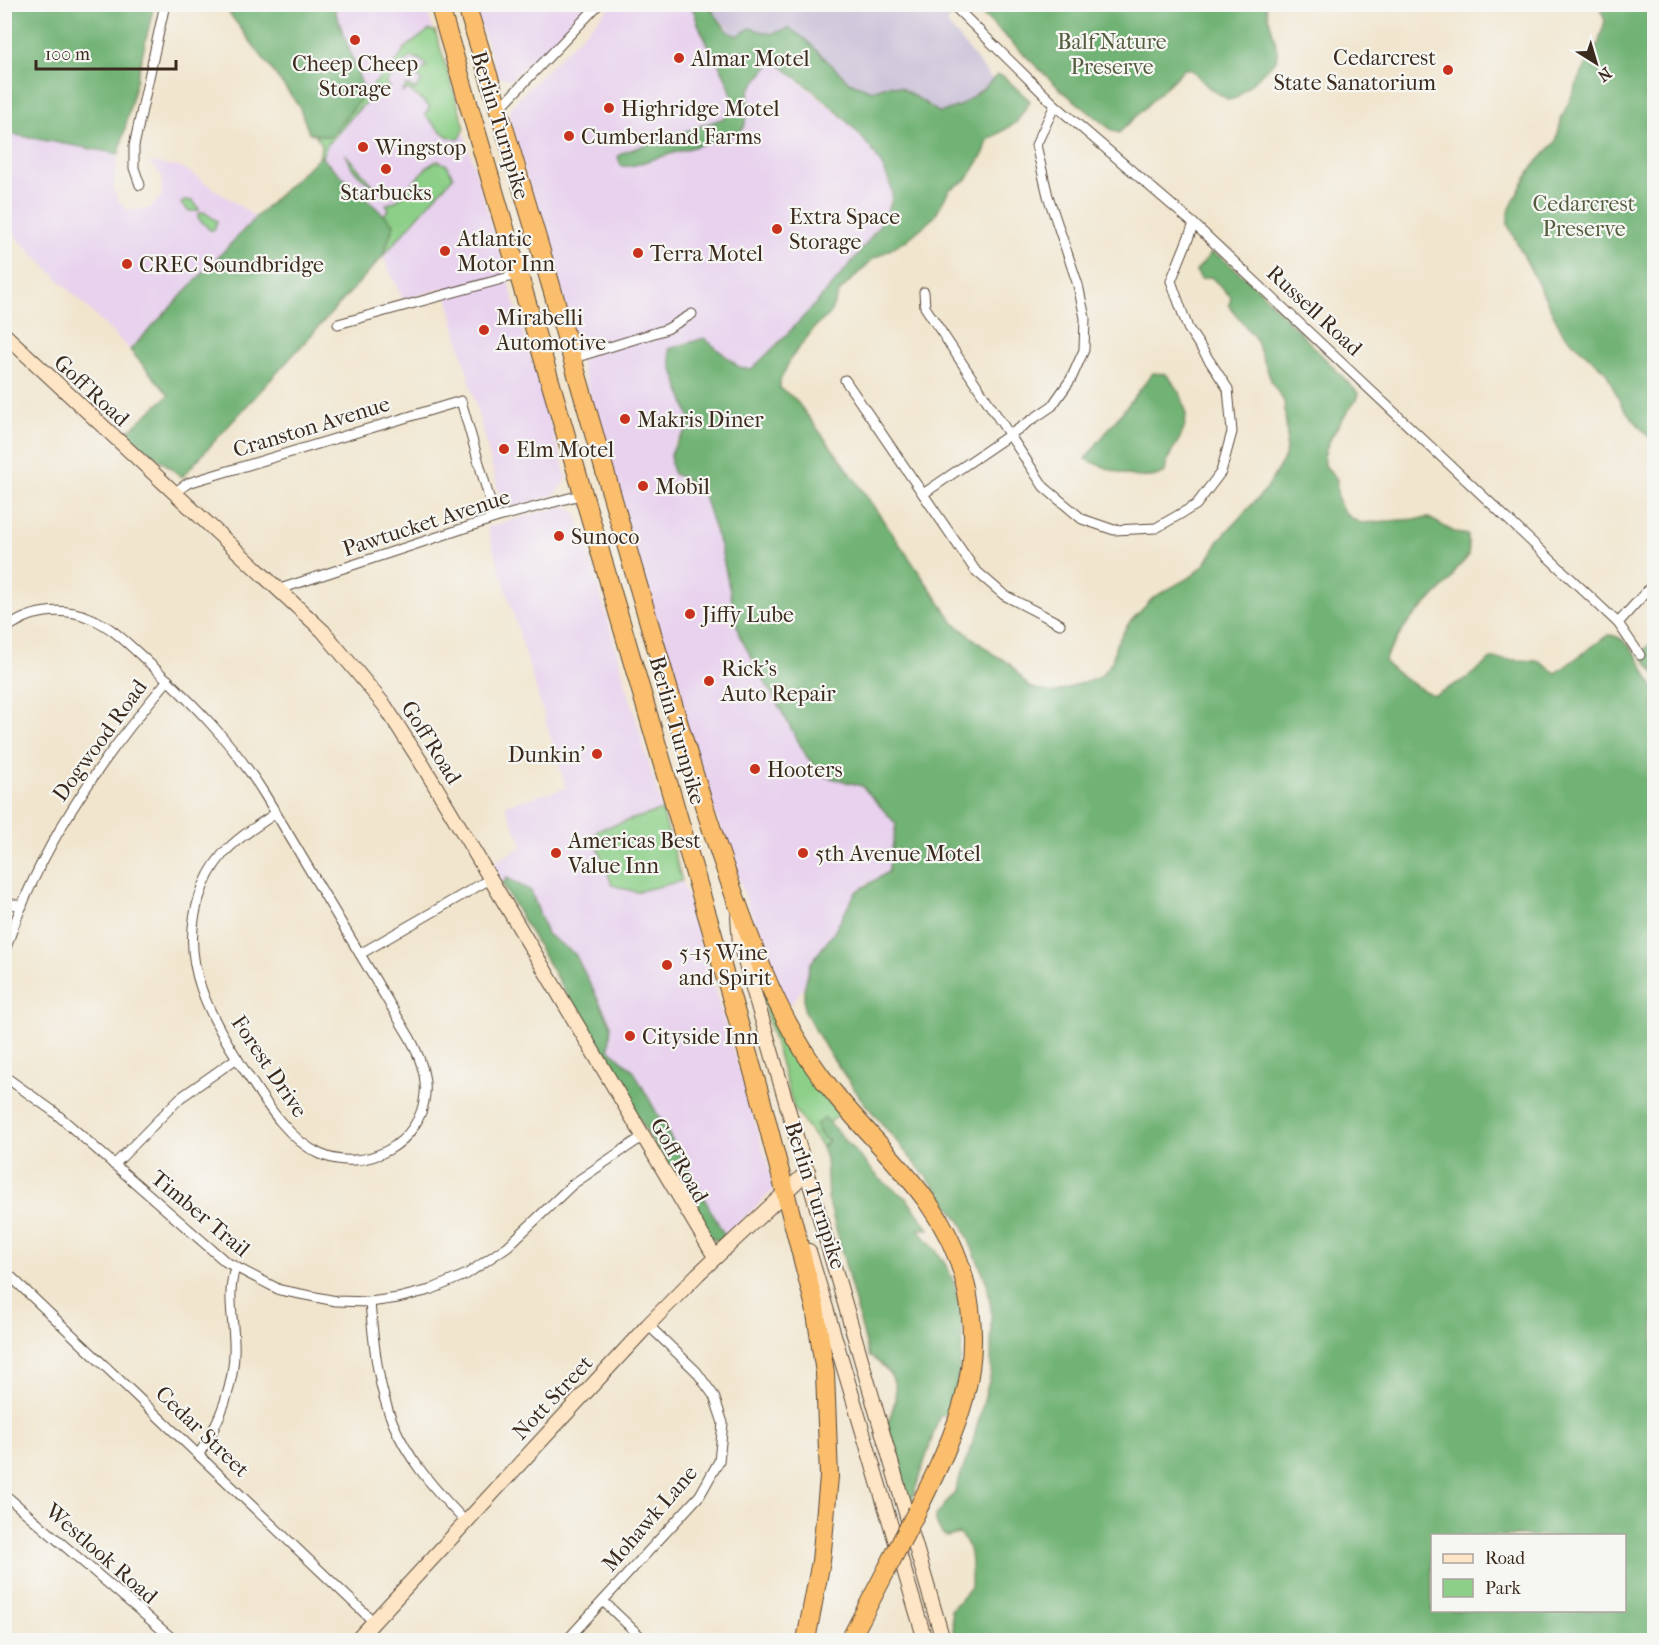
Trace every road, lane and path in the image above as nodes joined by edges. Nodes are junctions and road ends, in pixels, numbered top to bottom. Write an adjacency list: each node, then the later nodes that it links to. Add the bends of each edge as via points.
1 (165, 4): 9 (street, via 133,156)
2 (439, 4): 8 (highway, Berlin Turnpike)
3 (466, 4): 7 (highway, Berlin Turnpike)
4 (599, 4): 7 (street)
5 (952, 4): 6 (street, Russell Road)
6 (1055, 105): 10 (street, Russell Road); 18 (street, via 1036,146 1078,285 1085,318 1084,350 1071,379 1052,406)
7 (499, 110): 8 (highway); 16 (highway, Berlin Turnpike)
8 (478, 133): 11 (highway, Berlin Turnpike)
9 (140, 185)
10 (1194, 224): 18 (street, via 1170,280 1188,328 1228,389 1232,432 1221,472 1196,505 1156,528 1114,530 1082,519 1044,487); 26 (street, Russell Road)
11 (520, 274): 14 (street); 21 (highway, Berlin Turnpike)
12 (924, 292): 18 (street, via 925,307)
13 (692, 314): 16 (street, via 667,329)
14 (338, 324)
15 (4, 334): 20 (street, Goff Road)
16 (571, 359): 19 (highway, Berlin Turnpike)
17 (845, 380): 22 (street)
18 (1009, 434): 22 (street)
19 (609, 487): 21 (highway); 33 (highway, Berlin Turnpike, via 676,716)
20 (174, 493): 23 (street, Cranston Avenue, via 188,483 461,401); 25 (street, Goff Road)
21 (584, 494): 23 (street, Pawtucket Avenue); 43 (highway, Berlin Turnpike)
22 (923, 494): 27 (street, via 975,570 1004,595)
23 (495, 518): 25 (street, Pawtucket Avenue)
24 (1654, 583): 26 (street)
25 (280, 589): 32 (street, Goff Road, via 332,640 385,706)
26 (1618, 623): 29 (street, Russell Road)
27 (1060, 624)
28 (4, 632): 30 (street, Forest Drive, via 38,613 82,615 111,629)
29 (1640, 655)
30 (168, 680): 31 (street, Forest Drive, via 223,735); 35 (street, Dogwood Road, via 88,781 54,838)
31 (276, 813): 37 (street, Forest Drive); 38 (street, Forest Drive, via 232,845 215,863 204,884 192,925 198,982)
32 (490, 879): 37 (street); 40 (street, Goff Road)
33 (736, 897): 42 (street, Berlin Turnpike, via 740,944); 59 (highway, bridge, via 769,984 803,1049 832,1091 923,1192 949,1236 970,1301 973,1336 968,1389 953,1437)
34 (4, 902): 35 (street)
35 (22, 906): 36 (street, Dogwood Road)
36 (4, 954)
37 (360, 954): 38 (street, Forest Drive, via 413,1044 424,1072 422,1110 396,1145 376,1156 353,1161 311,1149 281,1120)
38 (237, 1058): 41 (street, via 180,1098)
39 (4, 1076): 41 (street, Timber Trail, via 39,1100)
40 (642, 1137): 44 (street, Goff Road); 47 (street, Timber Trail, via 573,1184 508,1246 478,1267 430,1290)
41 (114, 1165): 45 (street, Timber Trail)
42 (807, 1171): 43 (street, Nott Street); 61 (street, Berlin Turnpike)
43 (786, 1191): 44 (street, Nott Street); 58 (highway, via 817,1315 827,1406 825,1528); 60 (street, Berlin Turnpike, via 801,1221)
44 (715, 1257): 48 (street, Nott Street)
45 (235, 1268): 47 (street, Timber Trail, via 273,1287 304,1296); 49 (street, via 230,1295 234,1346 230,1385 221,1413)
46 (4, 1270): 49 (street, Cedar Street)
47 (370, 1302): 51 (street, via 377,1377 396,1434 426,1480)
48 (648, 1324): 51 (street, Nott Street); 52 (street, Mohawk Lane, via 711,1389 722,1418 722,1452 705,1489)
49 (199, 1454): 53 (street, Cedar Street)
50 (4, 1494): 54 (street, Westlook Road)
51 (466, 1522): 53 (street, Nott Street)
52 (603, 1601): 56 (street, Mohawk Lane); 57 (street)
53 (374, 1622): 55 (street, Nott Street)
54 (174, 1641)
55 (357, 1641)
56 (567, 1641)
57 (644, 1641)
58 (806, 1641)
59 (850, 1641)
60 (925, 1641)
61 (943, 1641)

